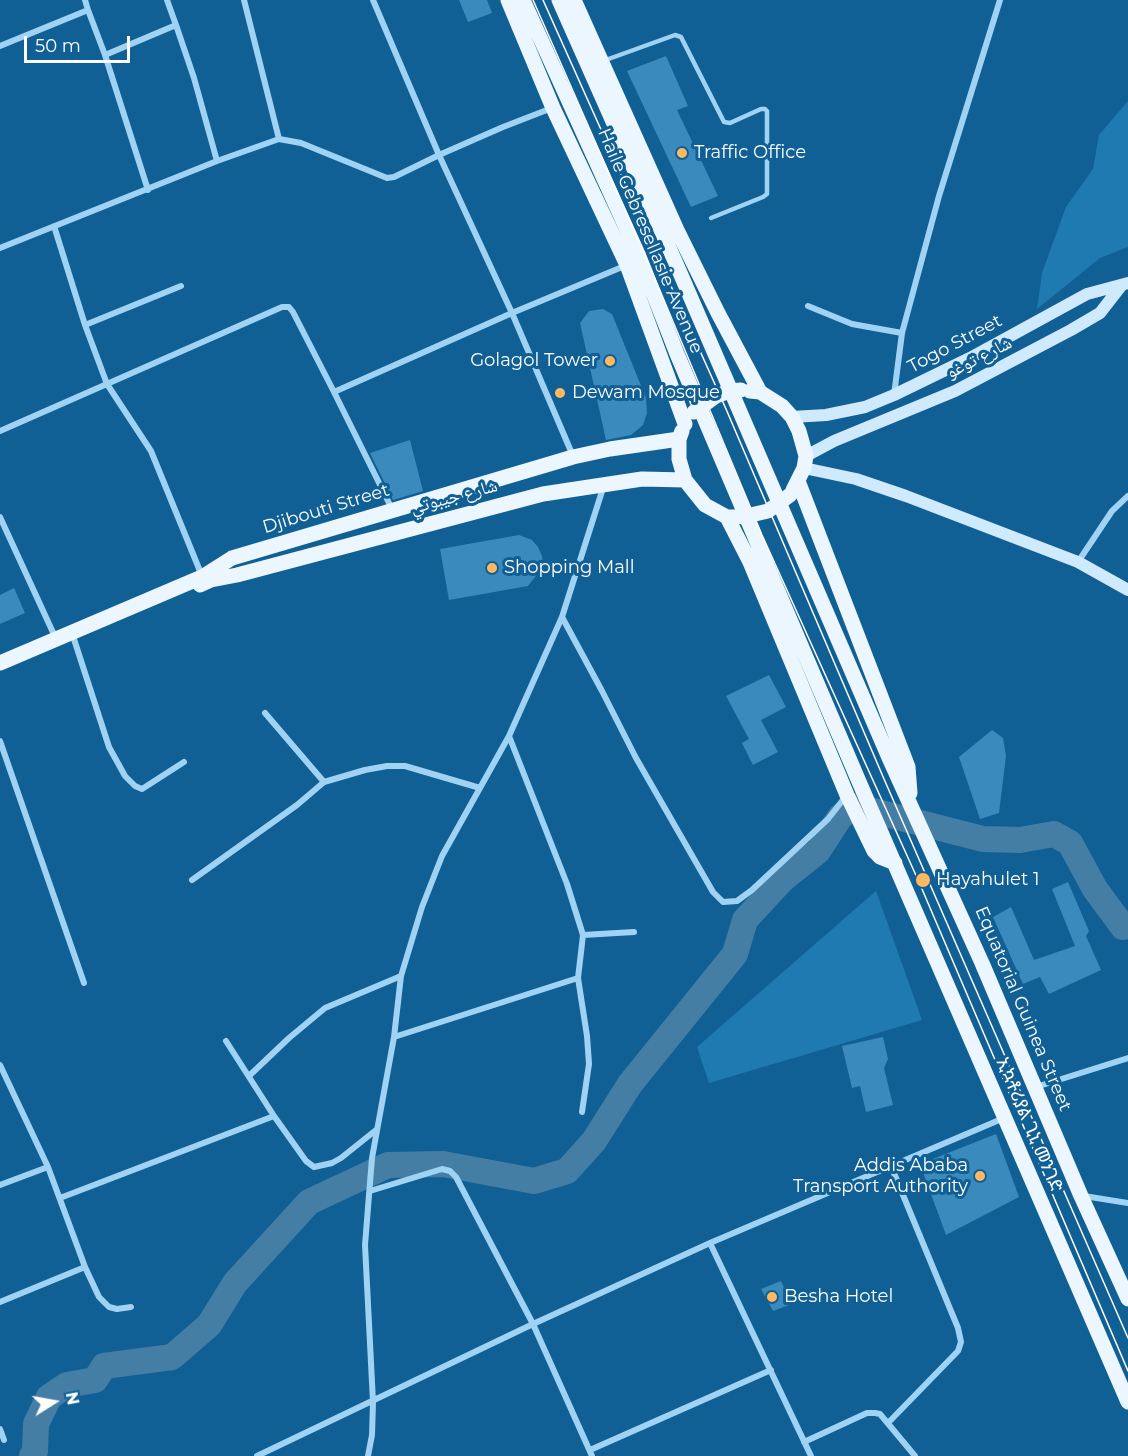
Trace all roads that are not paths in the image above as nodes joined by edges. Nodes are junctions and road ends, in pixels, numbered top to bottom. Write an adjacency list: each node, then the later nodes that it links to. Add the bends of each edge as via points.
1 (85, 0): 10 (street)
2 (167, 0): 11 (street)
3 (244, 0): 16 (street)
4 (373, 0): 17 (street)
5 (508, 0): 15 (main road)
6 (523, 0): 64 (main road, Haile Gebresellasie Avenue, via 638,254)
7 (559, 0): 24 (main road, Haile Gebresellasie Avenue)
8 (574, 0): 14 (main road)
9 (1000, 0): 30 (street, via 939,196)
10 (88, 10): 12 (street); 13 (street)
11 (176, 26): 13 (street); 18 (street)
12 (0, 46)
13 (105, 55): 19 (street)
14 (602, 61): 20 (lane, via 675,35 681,37 724,122 765,108 767,194); 33 (main road, via 677,230)
15 (553, 108): 17 (street); 23 (main road)
16 (279, 139): 17 (street, via 301,142 387,178); 18 (street)
17 (439, 155): 28 (street)
18 (217, 161): 19 (street)
19 (148, 190): 21 (street)
20 (711, 218)
21 (54, 226): 22 (street); 29 (street)
22 (0, 248)
23 (627, 265): 28 (street); 36 (main road)
24 (678, 268): 63 (main road, Equatorial Guinea Street)
25 (1125, 284): 34 (street, Togo Street, via 1087,294); 40 (street, شارع توغو, via 1100,313 1071,330 955,391 834,441)
26 (181, 286): 29 (street)
27 (808, 306): 30 (street, via 852,324)
28 (512, 313): 32 (street); 39 (street)
29 (85, 325): 31 (street)
30 (902, 333): 34 (street)
31 (107, 384): 32 (street, via 289,307); 37 (street); 49 (street, via 151,451)
32 (334, 392): 44 (street)
33 (760, 392): 35 (main road); 36 (main road, bridge, via 741,390 716,396)
34 (894, 395): 35 (street, Togo Street, via 865,407)
35 (792, 417): 40 (main road, via 799,431)
36 (689, 418): 38 (main road)
37 (0, 431)
38 (679, 439): 39 (main road, Djibouti Street); 41 (main road)
39 (573, 457): 44 (main road, Djibouti Street)
40 (803, 468): 46 (main road, bridge, via 790,495 768,511); 47 (street, via 856,479 906,496); 63 (main road, via 908,767)
41 (685, 480): 42 (main road, شارع جيبوتي); 46 (main road, via 705,505)
42 (605, 483): 48 (main road, شارع جيبوتي, via 543,494); 51 (street)
43 (1128, 496): 47 (street, via 1112,512)
44 (392, 509): 49 (main road, Djibouti Street, via 232,558)
45 (0, 517): 53 (street)
46 (734, 517): 62 (main road)
47 (1078, 562): 50 (street)
48 (237, 575): 52 (main road, Djibouti Street, via 211,580)
49 (202, 576): 52 (main road, Djibouti Street)
50 (1128, 590)
51 (562, 617): 57 (street); 62 (street, via 636,758 713,892 723,902 736,901 752,890)
52 (73, 636): 53 (main road, Djibouti Street); 55 (main road, Djibouti Street); 59 (street, via 109,747 125,776 142,789)
53 (56, 639): 54 (main road, Djibouti Street)
54 (0, 663)
55 (0, 672)
56 (265, 713): 60 (street)
57 (509, 736): 61 (street); 67 (street)
58 (0, 741): 70 (street)
59 (184, 762)
60 (324, 782): 61 (street, via 365,770 405,766); 65 (street)
61 (480, 788): 68 (street, via 442,856)
62 (849, 799): 64 (main road, via 874,851)
63 (911, 802): 76 (main road, Equatorial Guinea Street)
64 (894, 863): 79 (main road, ኢኳቶሪያል ጊኒ መንገድ)
65 (192, 880)
66 (634, 932): 67 (street)
67 (583, 935): 69 (street)
68 (401, 976): 71 (street); 75 (street, via 326,1008)
69 (578, 978): 71 (street); 77 (street, via 589,1064)
70 (84, 983)
71 (394, 1036): 80 (street)
72 (225, 1041): 75 (street)
73 (1128, 1059): 76 (street)
74 (0, 1065): 82 (street)
75 (249, 1076): 78 (street)
76 (1036, 1087): 85 (main road, Equatorial Guinea Street)
77 (582, 1112)
78 (274, 1116): 80 (street, via 314,1167 341,1158); 86 (street)
79 (1004, 1117): 81 (street); 96 (main road, ኢኳቶሪያል ጊኒ መንገድ)
80 (376, 1130): 84 (street)
81 (891, 1166): 88 (street); 97 (street, via 961,1342 957,1351)
82 (48, 1167): 83 (street); 86 (street)
83 (0, 1185)
84 (370, 1191): 93 (street, via 442,1169 450,1171); 95 (street, via 365,1245)
85 (1081, 1196): 87 (street); 90 (main road, Equatorial Guinea Street)
86 (60, 1198): 89 (street)
87 (1128, 1203)
88 (710, 1243): 93 (street); 94 (street)
89 (85, 1267): 91 (street); 92 (street, via 99,1297 109,1307)
90 (1128, 1299)
91 (0, 1302)
92 (131, 1307)
93 (533, 1324): 95 (street); 101 (street)
94 (771, 1370): 100 (street); 101 (street)
95 (373, 1402): 102 (street); 103 (street)
96 (1128, 1402)
97 (888, 1423): 100 (street, via 880,1414 867,1413); 105 (street)
98 (0, 1429): 99 (street)
99 (4, 1440)
100 (804, 1442): 104 (street)
101 (591, 1453)
102 (257, 1456)
103 (368, 1456)
104 (811, 1456)
105 (915, 1456)

